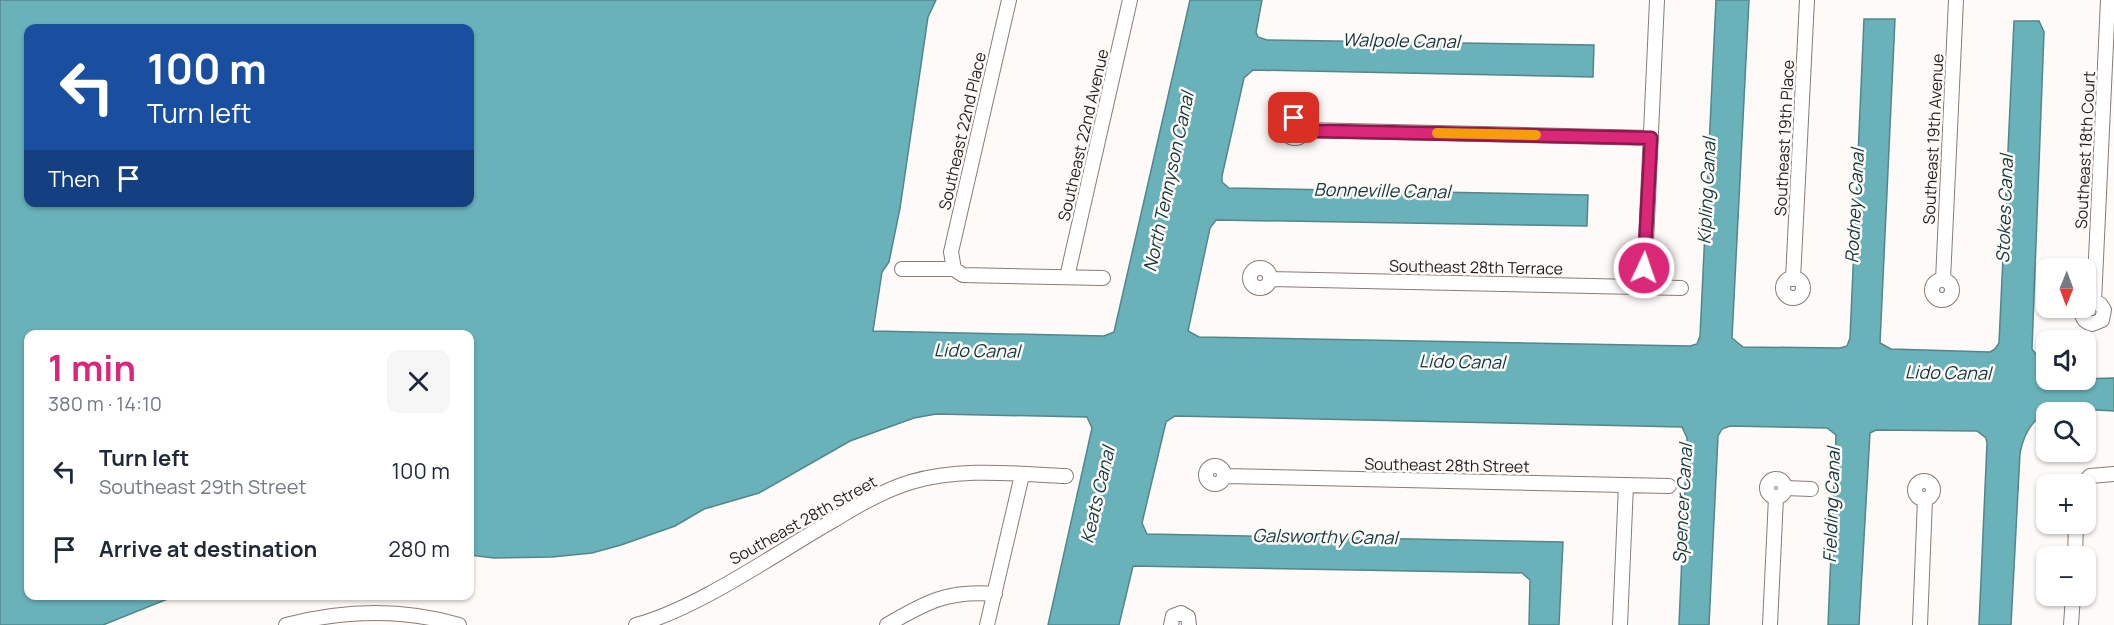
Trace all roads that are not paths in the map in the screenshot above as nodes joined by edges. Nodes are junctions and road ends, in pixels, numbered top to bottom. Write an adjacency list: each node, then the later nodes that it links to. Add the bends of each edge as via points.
1 (1009, 0): 11 (street, Southeast 22nd Place, via 951,252)
2 (1130, 0): 12 (street, Southeast 22nd Avenue)
3 (1657, 0): 8 (street)
4 (1806, 0): 15 (street, Southeast 19th Place)
5 (1956, 0): 16 (street, Southeast 19th Avenue)
6 (2108, 0): 9 (street, Southeast 18th Court)
7 (1305, 130): 8 (street)
8 (1651, 138): 17 (street)
9 (2090, 258)
10 (902, 269): 11 (street)
11 (954, 269): 12 (street, via 963,275)
12 (1068, 278): 13 (street)
13 (1103, 278)
14 (1270, 279): 17 (street, Southeast 28th Terrace)
15 (1793, 279)
16 (1943, 280)
17 (1644, 287): 18 (street, Southeast 28th Terrace)
18 (1681, 288)
19 (2114, 474): 23 (street)
20 (1022, 475): 21 (street, Southeast 28th Street); 28 (street); 34 (street, Southeast 28th Street, via 951,476 900,486 856,506 702,597)
21 (1066, 476)
22 (1224, 476): 24 (street, Southeast 28th Street)
23 (2096, 478)
24 (1626, 485): 25 (street, Southeast 28th Street); 39 (street)
25 (1669, 486)
26 (1811, 489): 40 (street, via 1780,493)
27 (1925, 499): 41 (street)
28 (994, 594): 35 (street, via 969,592 943,597); 36 (street)
29 (2072, 606): 42 (street)
30 (334, 620): 31 (street); 33 (street, via 385,612)
31 (316, 622): 32 (street)
32 (286, 625)
33 (459, 625)
34 (636, 625)
35 (887, 625)
36 (987, 625)
37 (1171, 625): 38 (street, via 1173,616 1181,613 1188,617)
38 (1190, 625)
39 (1620, 625)
40 (1770, 625)
41 (1920, 625)
42 (2071, 625)

